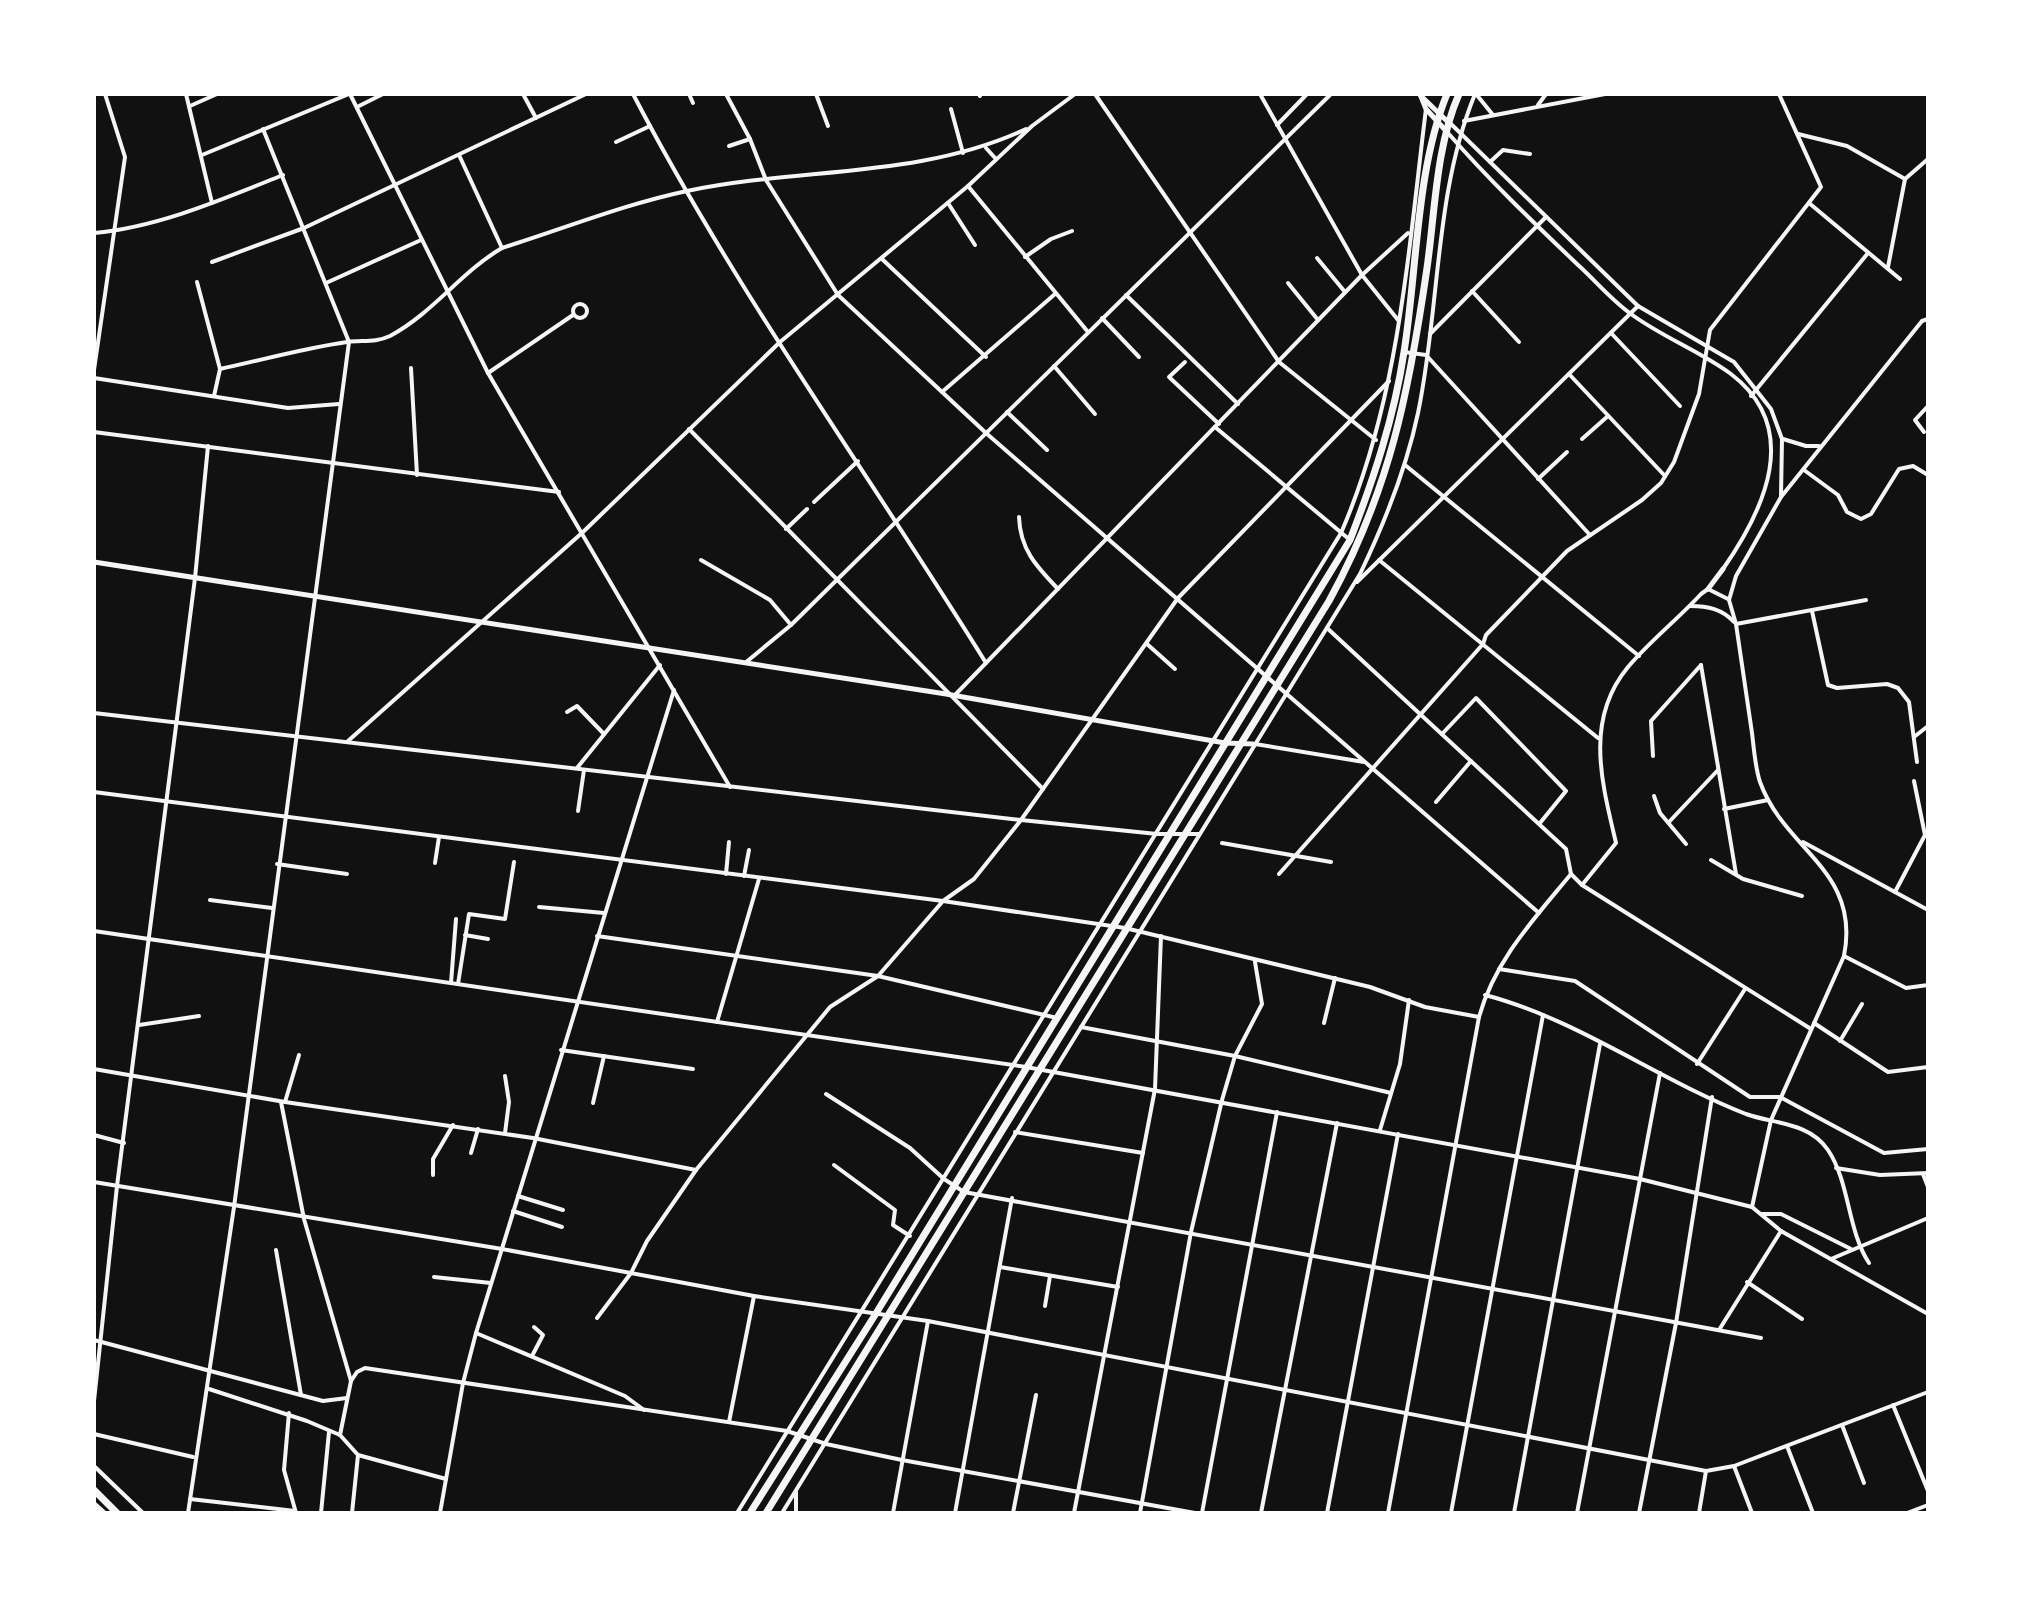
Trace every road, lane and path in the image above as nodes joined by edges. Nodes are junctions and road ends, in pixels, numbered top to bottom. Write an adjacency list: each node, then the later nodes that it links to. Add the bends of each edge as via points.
1 (105, 94): 68 (street, via 125,157)
2 (186, 94): 25 (street)
3 (217, 94): 25 (street)
4 (349, 94): 26 (street); 39 (street)
5 (383, 94): 26 (street)
6 (523, 94): 31 (street)
7 (586, 94): 31 (street)
8 (633, 94): 36 (street)
9 (689, 94): 24 (street)
10 (726, 94): 43 (street)
11 (816, 94): 37 (street)
12 (1075, 94): 38 (street)
13 (1095, 94): 70 (street)
14 (1260, 94): 35 (street)
15 (1307, 94): 35 (street)
16 (1331, 94): 44 (street)
17 (1447, 94): 32 (highway)
18 (1459, 94): 34 (highway)
19 (1475, 94): 30 (street); 33 (street)
20 (1546, 94): 27 (street)
21 (1605, 94): 27 (street)
22 (1779, 94): 41 (street)
23 (1428, 96): 29 (street, via 1420,94); 32 (street)
24 (693, 103)
25 (190, 106): 51 (street)
26 (356, 107): 59 (street)
27 (1537, 107): 30 (street)
28 (951, 109): 49 (street)
29 (1426, 109): 32 (street); 71 (street)
30 (1493, 115): 33 (street)
31 (536, 118): 52 (street)
32 (1440, 119): 34 (street); 40 (street); 107 (highway, via 1427,172)
33 (1464, 121): 42 (street)
34 (1451, 124): 40 (highway); 42 (street)
35 (1277, 125): 44 (street)
36 (650, 126): 45 (street); 61 (street)
37 (828, 126)
38 (1032, 126): 48 (street); 53 (street)
39 (263, 129): 51 (street); 56 (street)
40 (1448, 133): 46 (street); 108 (highway)
41 (1797, 133): 57 (street, via 1847,146); 64 (street, via 1821,187)
42 (1461, 135): 46 (street); 55 (street)
43 (750, 139): 47 (street); 58 (street)
44 (1285, 140): 70 (street); 82 (street)
45 (616, 142)
46 (1458, 145): 66 (street); 102 (street)
47 (729, 146)
48 (986, 148): 49 (street); 53 (street)
49 (963, 153): 58 (street, via 911,165)
50 (1530, 154): 55 (street, via 1503,150)
51 (202, 155): 62 (street)
52 (459, 155): 59 (street); 75 (street)
53 (996, 159): 60 (street)
54 (1928, 159): 57 (street)
55 (1490, 162): 65 (street)
56 (283, 175): 62 (street); 67 (street)
57 (1905, 179): 81 (street)
58 (766, 180): 61 (street); 91 (street)
59 (395, 185): 67 (street); 73 (street)
60 (968, 186): 63 (street); 77 (street)
61 (687, 191): 75 (street); 104 (street)
62 (212, 203): 68 (street)
63 (948, 203): 74 (street); 79 (street)
64 (1809, 203): 76 (street); 106 (street, via 1710,330)
65 (1546, 217): 66 (street); 93 (street)
66 (1537, 226): 87 (street); 94 (street)
67 (304, 228): 80 (street); 85 (street)
68 (114, 231): 72 (street); 118 (street)
69 (1072, 231): 77 (street)
70 (1190, 231): 92 (street); 114 (street)
71 (1410, 232): 82 (street); 99 (street)
72 (94, 233)
73 (421, 240): 85 (street); 90 (street)
74 (975, 245)
75 (502, 248): 90 (street, via 482,260)
76 (1868, 253): 81 (street); 123 (street)
77 (1025, 257): 89 (street)
78 (1317, 258): 88 (street)
79 (882, 259): 91 (street); 110 (street)
80 (212, 262)
81 (1888, 268): 83 (street)
82 (1362, 275): 88 (street); 99 (street)
83 (1900, 279)
84 (197, 282): 117 (street)
85 (326, 283): 103 (street)
86 (1288, 283): 98 (street)
87 (1472, 291): 102 (street); 105 (street)
88 (1345, 292): 98 (street)
89 (1055, 294): 100 (street); 110 (street)
90 (448, 295): 103 (street, via 390,336); 119 (street)
91 (838, 295): 104 (street); 124 (street)
92 (1126, 295): 96 (street); 128 (street)
93 (1638, 306): 94 (street); 106 (street)
94 (1630, 314): 101 (street); 112 (street)
95 (573, 315): 119 (street)
96 (1102, 318): 100 (street); 111 (street)
97 (1928, 319): 145 (street)
98 (1318, 320): 114 (street)
99 (1398, 320): 122 (street)
100 (1088, 332): 115 (street)
101 (1611, 333): 120 (street); 129 (street)
102 (1428, 336): 109 (street)
103 (349, 342): 117 (street); 127 (street)
104 (780, 342): 136 (street); 149 (street)
105 (1519, 342)
106 (1705, 348): 112 (street); 123 (street, via 1734,362)
107 (1404, 352): 108 (street); 146 (highway)
108 (1414, 353): 109 (street); 201 (highway, via 1393,453 1358,548)
109 (1426, 355): 143 (street); 151 (street)
110 (986, 357): 124 (street)
111 (1139, 357)
112 (1703, 359): 126 (street, via 1731,374); 155 (street, via 1699,394)
113 (1185, 362): 135 (street, via 1169,377)
114 (1279, 362): 128 (street); 134 (street)
115 (1054, 366): 131 (street); 132 (street)
116 (411, 368): 153 (street)
117 (220, 369): 125 (street)
118 (94, 370)
119 (488, 373): 158 (street)
120 (1569, 374): 133 (street); 143 (street)
121 (94, 378): 125 (street)
122 (1389, 381): 134 (street); 142 (street)
123 (1758, 391): 126 (street); 141 (street)
124 (942, 392): 139 (street)
125 (214, 396): 127 (street, via 288,408)
126 (1751, 396): 174 (street, via 1767,431 1772,464 1750,527)
127 (339, 404): 150 (street)
128 (1238, 404): 135 (street)
129 (1680, 406)
130 (1928, 406): 138 (street, via 1915,420)
131 (1007, 412): 139 (street); 147 (street)
132 (1095, 414)
133 (1608, 416): 140 (street); 155 (street)
134 (1353, 418): 142 (street); 157 (street)
135 (1217, 425): 157 (street); 169 (street)
136 (689, 429): 165 (street); 166 (street)
137 (94, 432): 144 (street)
138 (1924, 432)
139 (986, 433): 164 (street); 169 (street)
140 (1582, 439)
141 (1782, 439): 145 (street); 160 (street)
142 (1376, 440): 146 (street); 167 (street)
143 (1502, 440): 156 (street); 159 (street)
144 (208, 446): 150 (street); 176 (street)
145 (1819, 446): 152 (street)
146 (1384, 448): 170 (highway)
147 (1047, 450)
148 (1567, 452): 156 (street)
149 (858, 461): 161 (street); 164 (street)
150 (333, 463): 153 (street); 181 (street)
151 (1405, 465): 159 (street); 178 (street, via 1383,528)
152 (1804, 470): 154 (street, via 1861,519 1871,514 1899,469 1913,466); 160 (street)
153 (417, 475): 158 (street)
154 (1928, 475)
155 (1665, 476): 168 (street, via 1642,500)
156 (1538, 479): 168 (street)
157 (1286, 487): 167 (street); 182 (street)
158 (559, 492): 166 (street)
159 (1444, 496): 172 (street); 175 (street)
160 (1781, 497): 183 (street, via 1736,576)
161 (814, 502)
162 (807, 509): 165 (street)
163 (1019, 517): 179 (street, via 1019,539)
164 (897, 520): 177 (street); 196 (street)
165 (786, 529): 177 (street)
166 (583, 532): 187 (street); 193 (street)
167 (1341, 533): 170 (street); 198 (street)
168 (1590, 535): 175 (street)
169 (1108, 538): 179 (street); 182 (street)
170 (1350, 540): 200 (highway)
171 (701, 560): 189 (street, via 770,600)
172 (1379, 560): 178 (street); 192 (street)
173 (94, 562): 176 (street)
174 (1723, 569): 180 (street)
175 (1542, 577): 192 (street); 194 (street)
176 (195, 578): 181 (street); 210 (street)
177 (836, 580): 189 (street); 204 (street)
178 (1351, 588): 190 (street)
179 (1058, 589): 196 (street)
180 (1708, 589): 183 (street); 185 (street)
181 (317, 596): 187 (street); 214 (street)
182 (1178, 598): 191 (street); 198 (street)
183 (1729, 600): 188 (street)
184 (1866, 600): 186 (street)
185 (1690, 606): 188 (street, via 1725,612); 194 (street)
186 (1812, 611): 188 (street); 215 (street, via 1828,685 1898,688 1909,702)
187 (479, 622): 193 (street); 217 (street)
188 (1736, 624): 236 (street, via 1759,779)
189 (791, 625): 195 (street)
190 (1327, 628): 203 (street); 208 (street)
191 (1147, 644): 199 (street); 209 (street)
192 (1483, 644): 208 (street); 216 (street)
193 (651, 648): 195 (street); 197 (street)
194 (1640, 656): 216 (street, via 1607,699)
195 (745, 663): 204 (street)
196 (986, 663): 205 (street)
197 (660, 665): 202 (street); 212 (street)
198 (1258, 668): 200 (street); 218 (street)
199 (1175, 669)
200 (1266, 674): 201 (street); 219 (highway)
201 (1277, 684): 203 (street); 220 (highway)
202 (674, 690): 230 (street); 232 (street)
203 (1286, 692): 221 (street); 225 (street)
204 (946, 694): 205 (street); 233 (street)
205 (955, 695): 209 (street)
206 (567, 712): 212 (street, via 577,706)
207 (94, 713): 210 (street)
208 (1420, 714): 213 (street); 227 (street)
209 (1093, 719): 218 (street); 233 (street)
210 (176, 721): 214 (street); 237 (street)
211 (1928, 726): 215 (street)
212 (603, 733): 226 (street)
213 (1442, 734): 223 (street); 244 (street, via 1476,698 1566,791)
214 (296, 736): 217 (street); 241 (street)
215 (1914, 737): 224 (street)
216 (1599, 739): 271 (street, via 1616,843)
217 (348, 741): 226 (street)
218 (1215, 741): 219 (street); 245 (street)
219 (1225, 743): 220 (street); 246 (highway)
220 (1240, 743): 221 (street); 247 (highway)
221 (1253, 744): 225 (street); 248 (street)
222 (1653, 756): 229 (street, via 1651,721 1701,665)
223 (1471, 761): 238 (street); 244 (street)
224 (1917, 762)
225 (1367, 763): 227 (street)
226 (577, 768): 228 (street)
227 (1373, 768): 257 (street); 280 (street)
228 (584, 770): 230 (street); 240 (street)
229 (1718, 770): 239 (street); 243 (street)
230 (647, 776): 232 (street); 259 (street)
231 (1914, 781): 255 (street, via 1925,835)
232 (730, 787): 242 (street)
233 (1043, 789): 242 (street)
234 (94, 792): 237 (street)
235 (1654, 796): 243 (street)
236 (1768, 800): 239 (street); 250 (street)
237 (167, 802): 241 (street); 290 (street)
238 (1436, 802)
239 (1724, 809): 268 (street)
240 (578, 811)
241 (284, 817): 249 (street); 263 (street)
242 (1021, 820): 245 (street); 275 (street, via 974,879)
243 (1669, 822): 254 (street)
244 (1540, 823): 267 (street, via 1566,849)
245 (1157, 834): 246 (street); 282 (street)
246 (1171, 834): 247 (street); 283 (highway)
247 (1184, 834): 248 (street); 284 (highway)
248 (1199, 834): 285 (street)
249 (439, 837): 259 (street); 262 (street)
250 (1797, 839): 272 (street); 294 (street, via 1842,899 1849,928)
251 (1928, 840): 255 (street)
252 (729, 842): 265 (street)
253 (1222, 843): 257 (street)
254 (1686, 844)
255 (1922, 845): 272 (street)
256 (749, 850): 269 (street)
257 (1296, 855): 261 (street); 266 (street)
258 (1711, 860): 268 (street)
259 (620, 861): 265 (street); 279 (street)
260 (514, 862): 287 (street, via 505,919 469,914)
261 (1331, 862)
262 (435, 863)
263 (277, 864): 264 (street); 277 (street)
264 (347, 874)
265 (726, 874): 269 (street)
266 (1279, 874)
267 (1571, 874): 271 (street); 280 (street)
268 (1736, 874): 273 (street)
269 (744, 876): 270 (street)
270 (759, 879): 275 (street); 292 (street)
271 (1582, 885): 301 (street)
272 (1895, 892): 278 (street)
273 (1802, 896)
274 (210, 900): 277 (street)
275 (943, 901): 282 (street); 297 (street)
276 (539, 907): 279 (street)
277 (272, 908): 293 (street)
278 (1928, 910)
279 (604, 913): 288 (street)
280 (1539, 913): 296 (street)
281 (456, 919): 299 (street)
282 (1100, 924): 283 (street); 308 (street)
283 (1114, 926): 284 (street); 310 (highway)
284 (1125, 928): 285 (street); 330 (highway)
285 (1140, 930): 289 (street); 315 (street)
286 (94, 931): 290 (street)
287 (465, 935): 291 (street); 299 (street)
288 (597, 936): 292 (street); 304 (street)
289 (1161, 936): 295 (street); 318 (street)
290 (150, 939): 293 (street); 313 (street)
291 (488, 939)
292 (737, 955): 297 (street); 311 (street)
293 (265, 956): 299 (street); 338 (street)
294 (1844, 956): 300 (street, via 1906,988); 314 (street)
295 (1255, 962): 298 (street); 323 (street, via 1262,1004)
296 (1499, 969): 302 (street); 324 (street, via 1575,981)
297 (878, 976): 308 (street); 316 (street, via 830,1007)
298 (1335, 978): 303 (street); 312 (street)
299 (454, 984): 304 (street)
300 (1928, 985)
301 (1745, 989): 314 (street); 324 (street)
302 (1485, 995): 306 (street); 309 (street)
303 (1409, 1000): 309 (street); 336 (street)
304 (576, 1001): 311 (street); 320 (street)
305 (1862, 1004): 317 (street)
306 (1543, 1015): 319 (street); 360 (street)
307 (199, 1016): 313 (street)
308 (1044, 1016): 310 (street); 325 (street)
309 (1479, 1017): 356 (street)
310 (1057, 1018): 326 (highway)
311 (717, 1022): 316 (street)
312 (1324, 1023)
313 (139, 1025): 333 (street)
314 (1812, 1026): 317 (street); 340 (street)
315 (1081, 1027): 318 (street); 331 (street)
316 (808, 1035): 325 (street); 364 (street)
317 (1840, 1041): 327 (street, via 1888,1072)
318 (1159, 1042): 323 (street); 335 (street)
319 (1600, 1044): 332 (street); 362 (street)
320 (561, 1050): 322 (street); 354 (street)
321 (299, 1055): 342 (street)
322 (604, 1056): 329 (street); 343 (street)
323 (1235, 1056): 336 (street); 341 (street)
324 (1697, 1064): 340 (street, via 1750,1097)
325 (1014, 1065): 326 (street); 367 (street)
326 (1026, 1067): 330 (street); 370 (highway)
327 (1928, 1067)
328 (94, 1069): 333 (street)
329 (693, 1069)
330 (1037, 1069): 331 (street); 374 (highway)
331 (1053, 1072): 335 (street); 350 (street)
332 (1660, 1073): 339 (street); 368 (street)
333 (134, 1075): 338 (street); 355 (street)
334 (505, 1076): 351 (street)
335 (1155, 1089): 341 (street); 359 (street)
336 (1391, 1093): 349 (street)
337 (826, 1094): 367 (street, via 910,1148)
338 (248, 1096): 342 (street); 378 (street)
339 (1712, 1097): 345 (street); 373 (street)
340 (1780, 1097): 345 (street); 357 (street, via 1884,1153)
341 (1222, 1100): 344 (street); 388 (street)
342 (283, 1102): 347 (street); 384 (street)
343 (593, 1103)
344 (1277, 1112): 346 (street); 390 (street)
345 (1771, 1120): 363 (street, via 1814,1136); 379 (street)
346 (1337, 1123): 349 (street); 395 (street)
347 (453, 1125): 348 (street); 366 (street, via 433,1159)
348 (478, 1129): 351 (street); 358 (street)
349 (1380, 1131): 352 (street)
350 (1015, 1132): 359 (street); 375 (street)
351 (505, 1133): 354 (street)
352 (1398, 1134): 356 (street); 399 (street)
353 (94, 1135): 355 (street)
354 (533, 1138): 364 (street); 376 (street)
355 (124, 1143): 371 (street)
356 (1457, 1145): 360 (street); 403 (street)
357 (1928, 1149)
358 (471, 1153)
359 (1143, 1153): 385 (street)
360 (1518, 1157): 362 (street); 407 (street)
361 (834, 1165): 389 (street, via 895,1210 893,1225)
362 (1579, 1168): 368 (street); 409 (street)
363 (1836, 1168): 365 (street, via 1880,1175); 391 (street)
364 (696, 1170): 400 (street)
365 (1926, 1174): 372 (street)
366 (433, 1175)
367 (944, 1179): 370 (street); 389 (street)
368 (1640, 1179): 373 (street); 411 (street)
369 (94, 1182): 371 (street)
370 (953, 1185): 374 (street); 414 (highway)
371 (117, 1186): 378 (street); 427 (street)
372 (1928, 1187)
373 (1698, 1191): 379 (street); 420 (street)
374 (964, 1192): 375 (street); 415 (highway)
375 (977, 1194): 377 (street); 416 (street)
376 (518, 1196): 380 (street); 381 (street)
377 (1012, 1198): 385 (street); 398 (street)
378 (234, 1207): 384 (street); 431 (street)
379 (1752, 1207): 382 (street)
380 (563, 1210)
381 (513, 1211): 386 (street); 392 (street)
382 (1762, 1214): 387 (street); 393 (street, via 1781,1214)
383 (1928, 1218): 391 (street)
384 (304, 1219): 392 (street); 433 (street)
385 (1131, 1221): 388 (street); 406 (street)
386 (562, 1227)
387 (1781, 1231): 396 (street); 404 (street)
388 (1191, 1232): 390 (street); 430 (street)
389 (910, 1236): 412 (street)
390 (1252, 1244): 395 (street); 432 (street)
391 (1859, 1247): 393 (street); 397 (street)
392 (502, 1249): 400 (street); 405 (street)
393 (1851, 1249): 396 (street)
394 (276, 1250): 438 (street)
395 (1312, 1255): 399 (street); 436 (street)
396 (1831, 1259): 413 (street)
397 (1869, 1263)
398 (1000, 1267): 401 (street); 424 (street)
399 (1373, 1267): 403 (street); 442 (street)
400 (631, 1273): 408 (street); 417 (street)
401 (1050, 1276): 406 (street); 410 (street)
402 (434, 1277): 405 (street)
403 (1432, 1278): 407 (street); 446 (street)
404 (1747, 1282): 418 (street); 422 (street)
405 (491, 1283): 423 (street)
406 (1118, 1287): 428 (street)
407 (1494, 1289): 409 (street); 448 (street)
408 (754, 1296): 412 (street); 447 (street)
409 (1555, 1301): 411 (street); 455 (street)
410 (1045, 1306)
411 (1615, 1312): 420 (street); 459 (street)
412 (861, 1313): 414 (street); 451 (street)
413 (1928, 1314)
414 (875, 1315): 415 (street); 454 (highway)
415 (887, 1316): 416 (street); 456 (highway)
416 (903, 1317): 419 (street); 457 (street)
417 (597, 1318)
418 (1802, 1319)
419 (928, 1321): 424 (street); 462 (street)
420 (1676, 1323): 422 (street); 463 (street)
421 (534, 1327): 429 (street, via 543,1335)
422 (1719, 1330): 425 (street)
423 (476, 1333): 429 (street); 434 (street)
424 (989, 1333): 428 (street); 466 (street)
425 (1761, 1338)
426 (94, 1340): 427 (street)
427 (102, 1343): 431 (street); 441 (street)
428 (1105, 1355): 430 (street); 473 (street)
429 (532, 1356): 445 (street, via 625,1396)
430 (1166, 1366): 432 (street); 476 (street)
431 (211, 1371): 435 (street); 438 (street)
432 (1227, 1378): 436 (street); 498 (street)
433 (351, 1381): 434 (street, via 365,1368); 440 (street)
434 (463, 1383): 445 (street); 468 (street)
435 (209, 1389): 444 (street); 461 (street)
436 (1284, 1390): 442 (street); 499 (street)
437 (1928, 1392): 443 (street)
438 (301, 1395): 440 (street, via 323,1401)
439 (1036, 1395): 469 (street)
440 (347, 1398): 453 (street)
441 (94, 1401)
442 (1348, 1401): 446 (street); 500 (street)
443 (1893, 1405): 449 (street); 474 (street)
444 (289, 1413): 450 (street); 479 (street, via 284,1470)
445 (647, 1413): 447 (street)
446 (1407, 1413): 448 (street); 501 (street)
447 (729, 1422): 451 (street)
448 (1469, 1425): 455 (street); 502 (street)
449 (1842, 1425): 458 (street); 470 (street)
450 (329, 1431): 453 (street); 484 (street)
451 (787, 1431): 454 (street); 487 (street)
452 (94, 1434): 461 (street)
453 (340, 1435): 460 (street)
454 (798, 1436): 456 (street); 488 (highway)
455 (1528, 1436): 459 (street); 503 (street)
456 (811, 1439): 457 (street); 489 (highway)
457 (826, 1444): 462 (street); 472 (street)
458 (1787, 1446): 465 (street); 508 (street)
459 (1589, 1448): 463 (street); 504 (street)
460 (358, 1455): 468 (street); 485 (street)
461 (194, 1457): 475 (street)
462 (902, 1460): 466 (street); 492 (street)
463 (1649, 1460): 467 (street); 505 (street)
464 (94, 1466): 482 (street)
465 (1734, 1466): 467 (street); 507 (street)
466 (961, 1470): 469 (street); 493 (street)
467 (1706, 1471): 506 (street)
468 (446, 1479): 486 (street)
469 (1018, 1480): 473 (street); 494 (street)
470 (1864, 1483)
471 (94, 1490): 481 (highway)
472 (796, 1490): 490 (street); 491 (street)
473 (1079, 1491): 476 (street); 495 (street)
474 (1928, 1491)
475 (190, 1499): 479 (street); 483 (street)
476 (1142, 1503): 496 (street); 497 (street)
477 (94, 1505): 480 (highway)
478 (1928, 1505): 509 (street)
479 (296, 1512)
480 (103, 1513)
481 (117, 1513)
482 (143, 1513)
483 (188, 1513)
484 (321, 1513)
485 (352, 1513)
486 (440, 1513)
487 (737, 1513)
488 (750, 1513)
489 (766, 1513)
490 (782, 1513)
491 (796, 1513)
492 (893, 1513)
493 (955, 1513)
494 (1013, 1513)
495 (1074, 1513)
496 (1140, 1513)
497 (1195, 1513)
498 (1202, 1513)
499 (1261, 1513)
500 (1327, 1513)
501 (1388, 1513)
502 (1451, 1513)
503 (1514, 1513)
504 (1577, 1513)
505 (1639, 1513)
506 (1699, 1513)
507 (1752, 1513)
508 (1813, 1513)
509 (1907, 1513)

